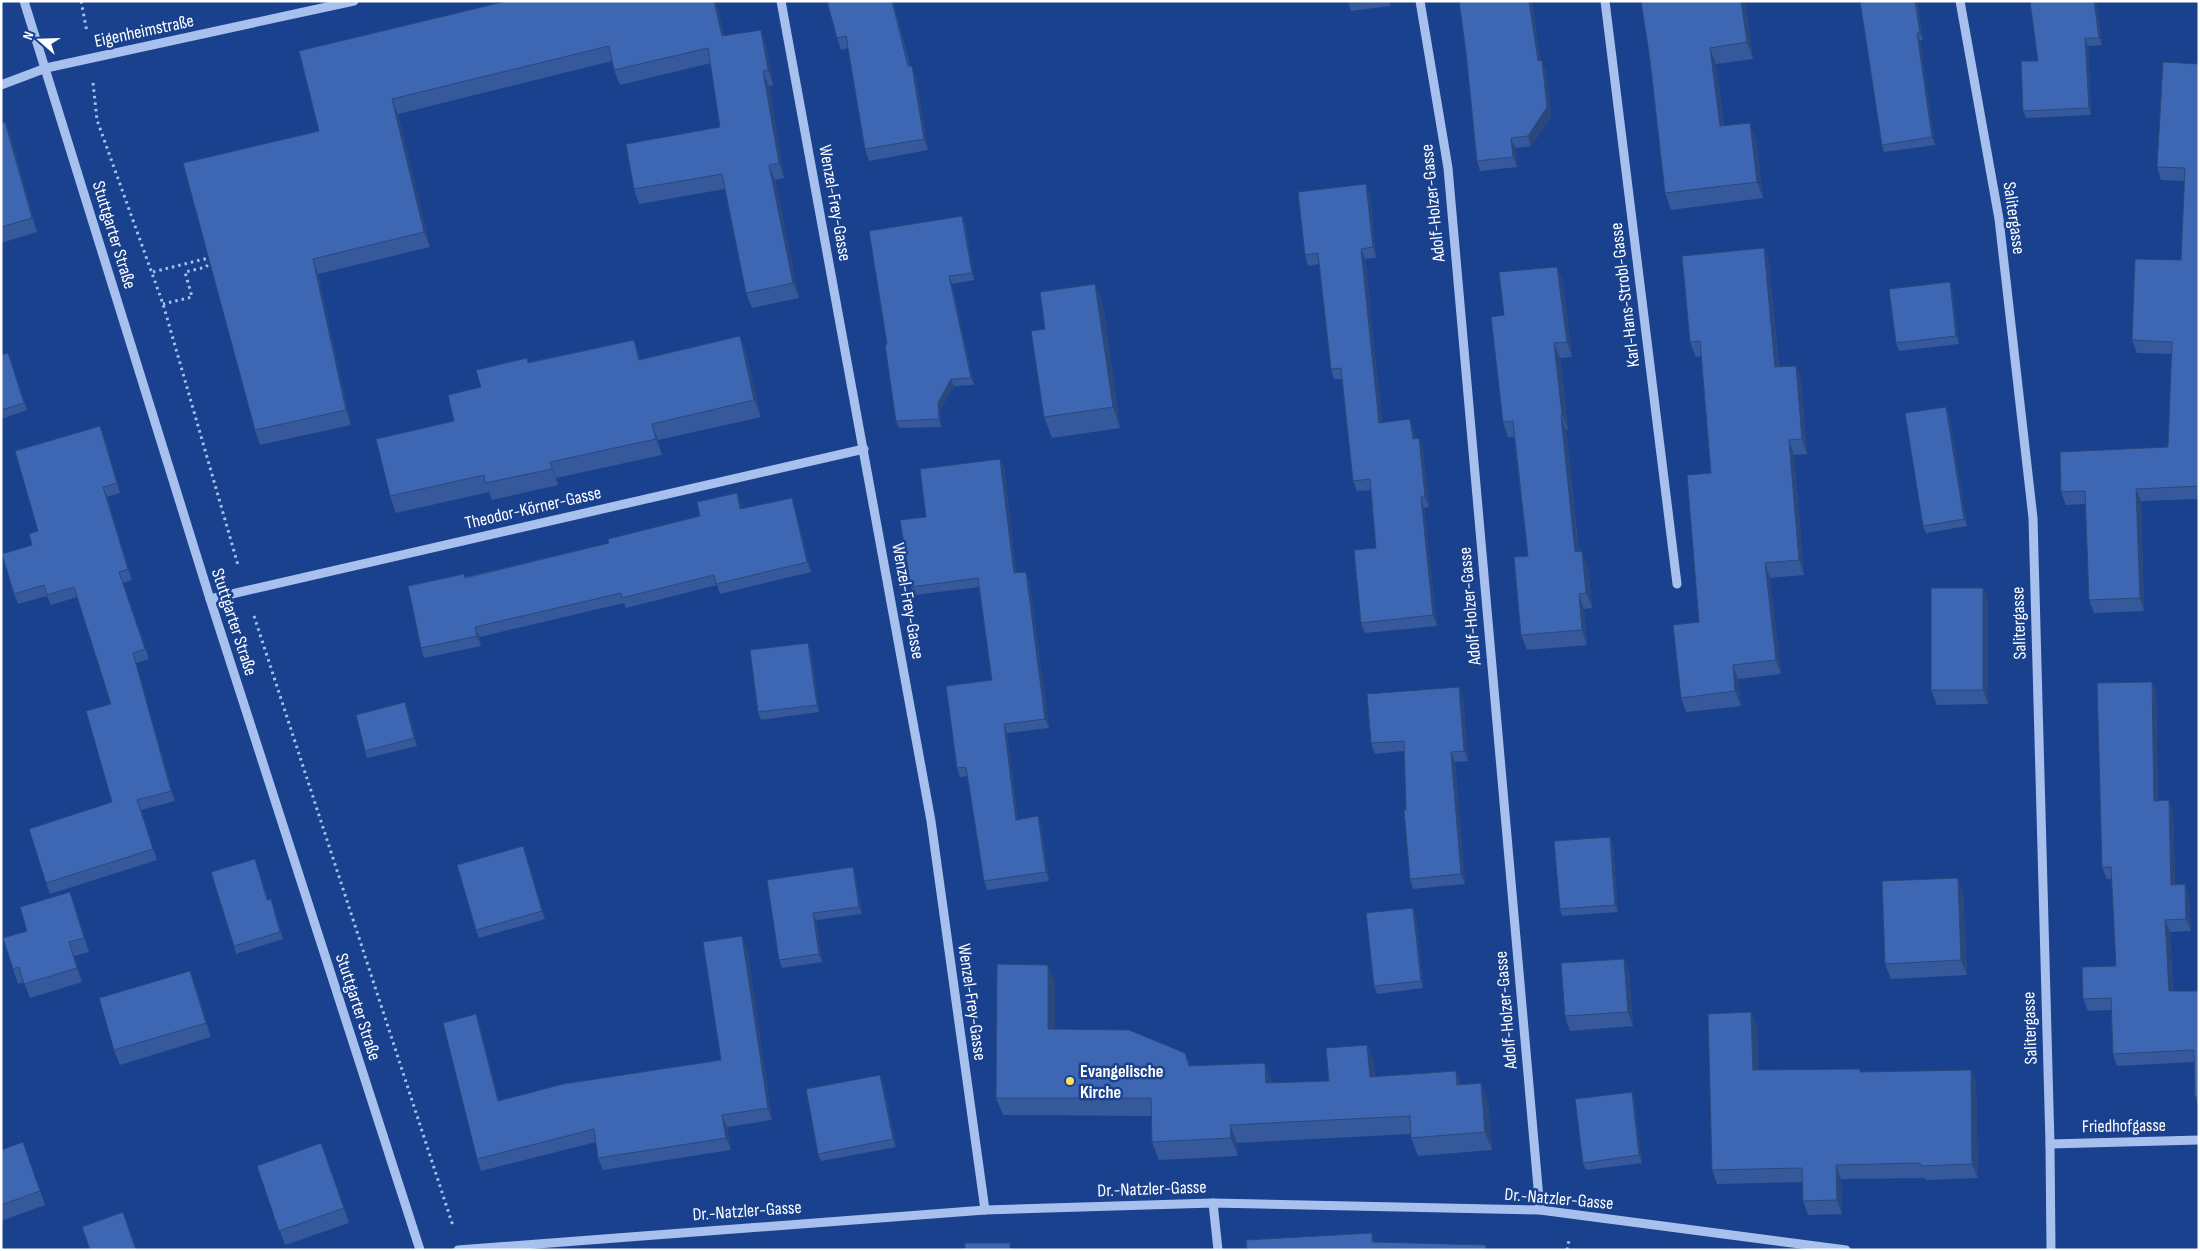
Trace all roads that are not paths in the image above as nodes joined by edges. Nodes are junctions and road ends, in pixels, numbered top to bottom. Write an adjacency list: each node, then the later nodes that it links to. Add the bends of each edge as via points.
1 (24, 1): 7 (street, Stuttgarter Straße)
2 (354, 1): 7 (street, Eigenheimstraße)
3 (781, 1): 9 (street, Wenzel-Frey-Gasse)
4 (1420, 1): 16 (street, Adolf-Holzer-Gasse, via 1448,168)
5 (1605, 1): 10 (street, Karl-Hans-Strobl-Gasse)
6 (1960, 1): 13 (street, Salitergasse, via 1999,219 2033,518)
7 (46, 68): 8 (street, Eigenheimstraße); 11 (street, Stuttgarter Straße)
8 (1, 85)
9 (864, 448): 11 (street, Theodor-Körner-Gasse); 15 (street, Wenzel-Frey-Gasse, via 931,820)
10 (1677, 584)
11 (210, 599): 19 (street, Stuttgarter Straße)
12 (2199, 1140): 13 (street, Friedhofgasse)
13 (2050, 1144): 22 (street, Salitergasse)
14 (1213, 1203): 15 (street, Dr.-Natzler-Gasse); 16 (street, Dr.-Natzler-Gasse); 20 (street)
15 (984, 1210): 17 (street, Dr.-Natzler-Gasse)
16 (1540, 1210): 21 (street, Dr.-Natzler-Gasse)
17 (506, 1248): 18 (street, Dr.-Natzler-Gasse)
18 (459, 1249)
19 (420, 1250)
20 (1218, 1250)
21 (1846, 1250)
22 (2051, 1250)

